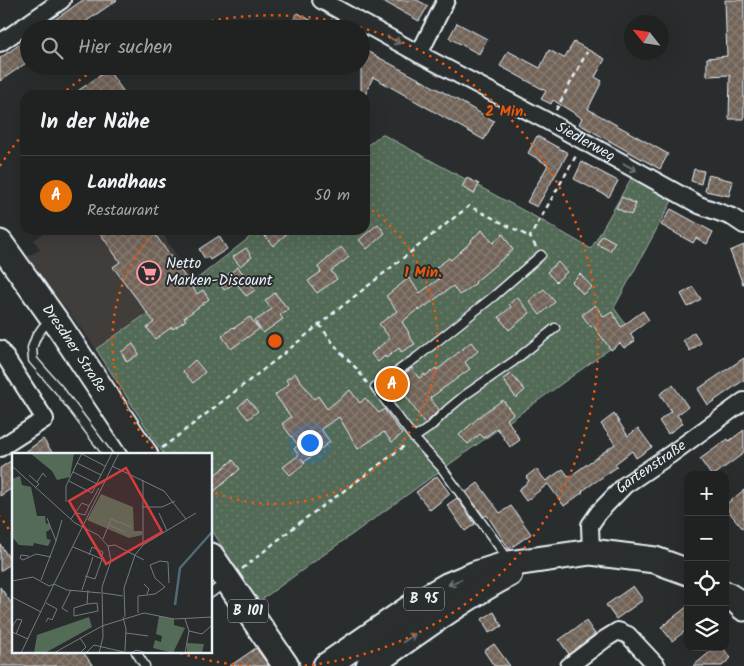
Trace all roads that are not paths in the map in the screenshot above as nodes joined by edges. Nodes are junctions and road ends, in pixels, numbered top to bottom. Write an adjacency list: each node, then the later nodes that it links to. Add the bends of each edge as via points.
1 (62, 0): 4 (street)
2 (321, 0): 5 (street, Siedlerweg, one-way to 5)
3 (446, 0): 9 (street)
4 (33, 20)
5 (357, 20)
6 (370, 27): 9 (street, Siedlerweg, one-way to 9)
7 (20, 29): 8 (street)
8 (0, 43)
9 (418, 54): 10 (street, Siedlerweg, one-way to 10, via 699,205)
10 (740, 218)
11 (0, 243): 13 (main road, Dresdner Straße)
12 (541, 255): 17 (lane, via 488,301 376,387)
13 (54, 320): 19 (lane, via 36,337 32,348 33,360); 20 (main road, Dresdner Straße)
14 (555, 328): 17 (lane, via 465,395)
15 (0, 349): 18 (street, via 45,419)
16 (744, 401): 21 (street, Gartenstraße, via 625,484 590,525)
17 (414, 438): 24 (lane, via 442,467 503,552)
18 (0, 448)
19 (106, 453)
20 (151, 453)
21 (591, 552): 23 (main road, B 95); 25 (main road, B 95, via 655,560)
22 (212, 560): 26 (main road, B 101)
23 (536, 560): 24 (main road, B 95); 33 (main road, B 95, one-way to 23, via 465,600)
24 (508, 564): 32 (main road, B 95, one-way to 32, via 447,586)
25 (684, 571)
26 (219, 587): 31 (main road, B 101)
27 (729, 596): 28 (main road)
28 (744, 608)
29 (141, 654): 30 (lane)
30 (145, 666)
31 (286, 666)
32 (326, 666)
33 (369, 666)
34 (569, 666): 35 (street, via 618,631 628,635)
35 (657, 666)

